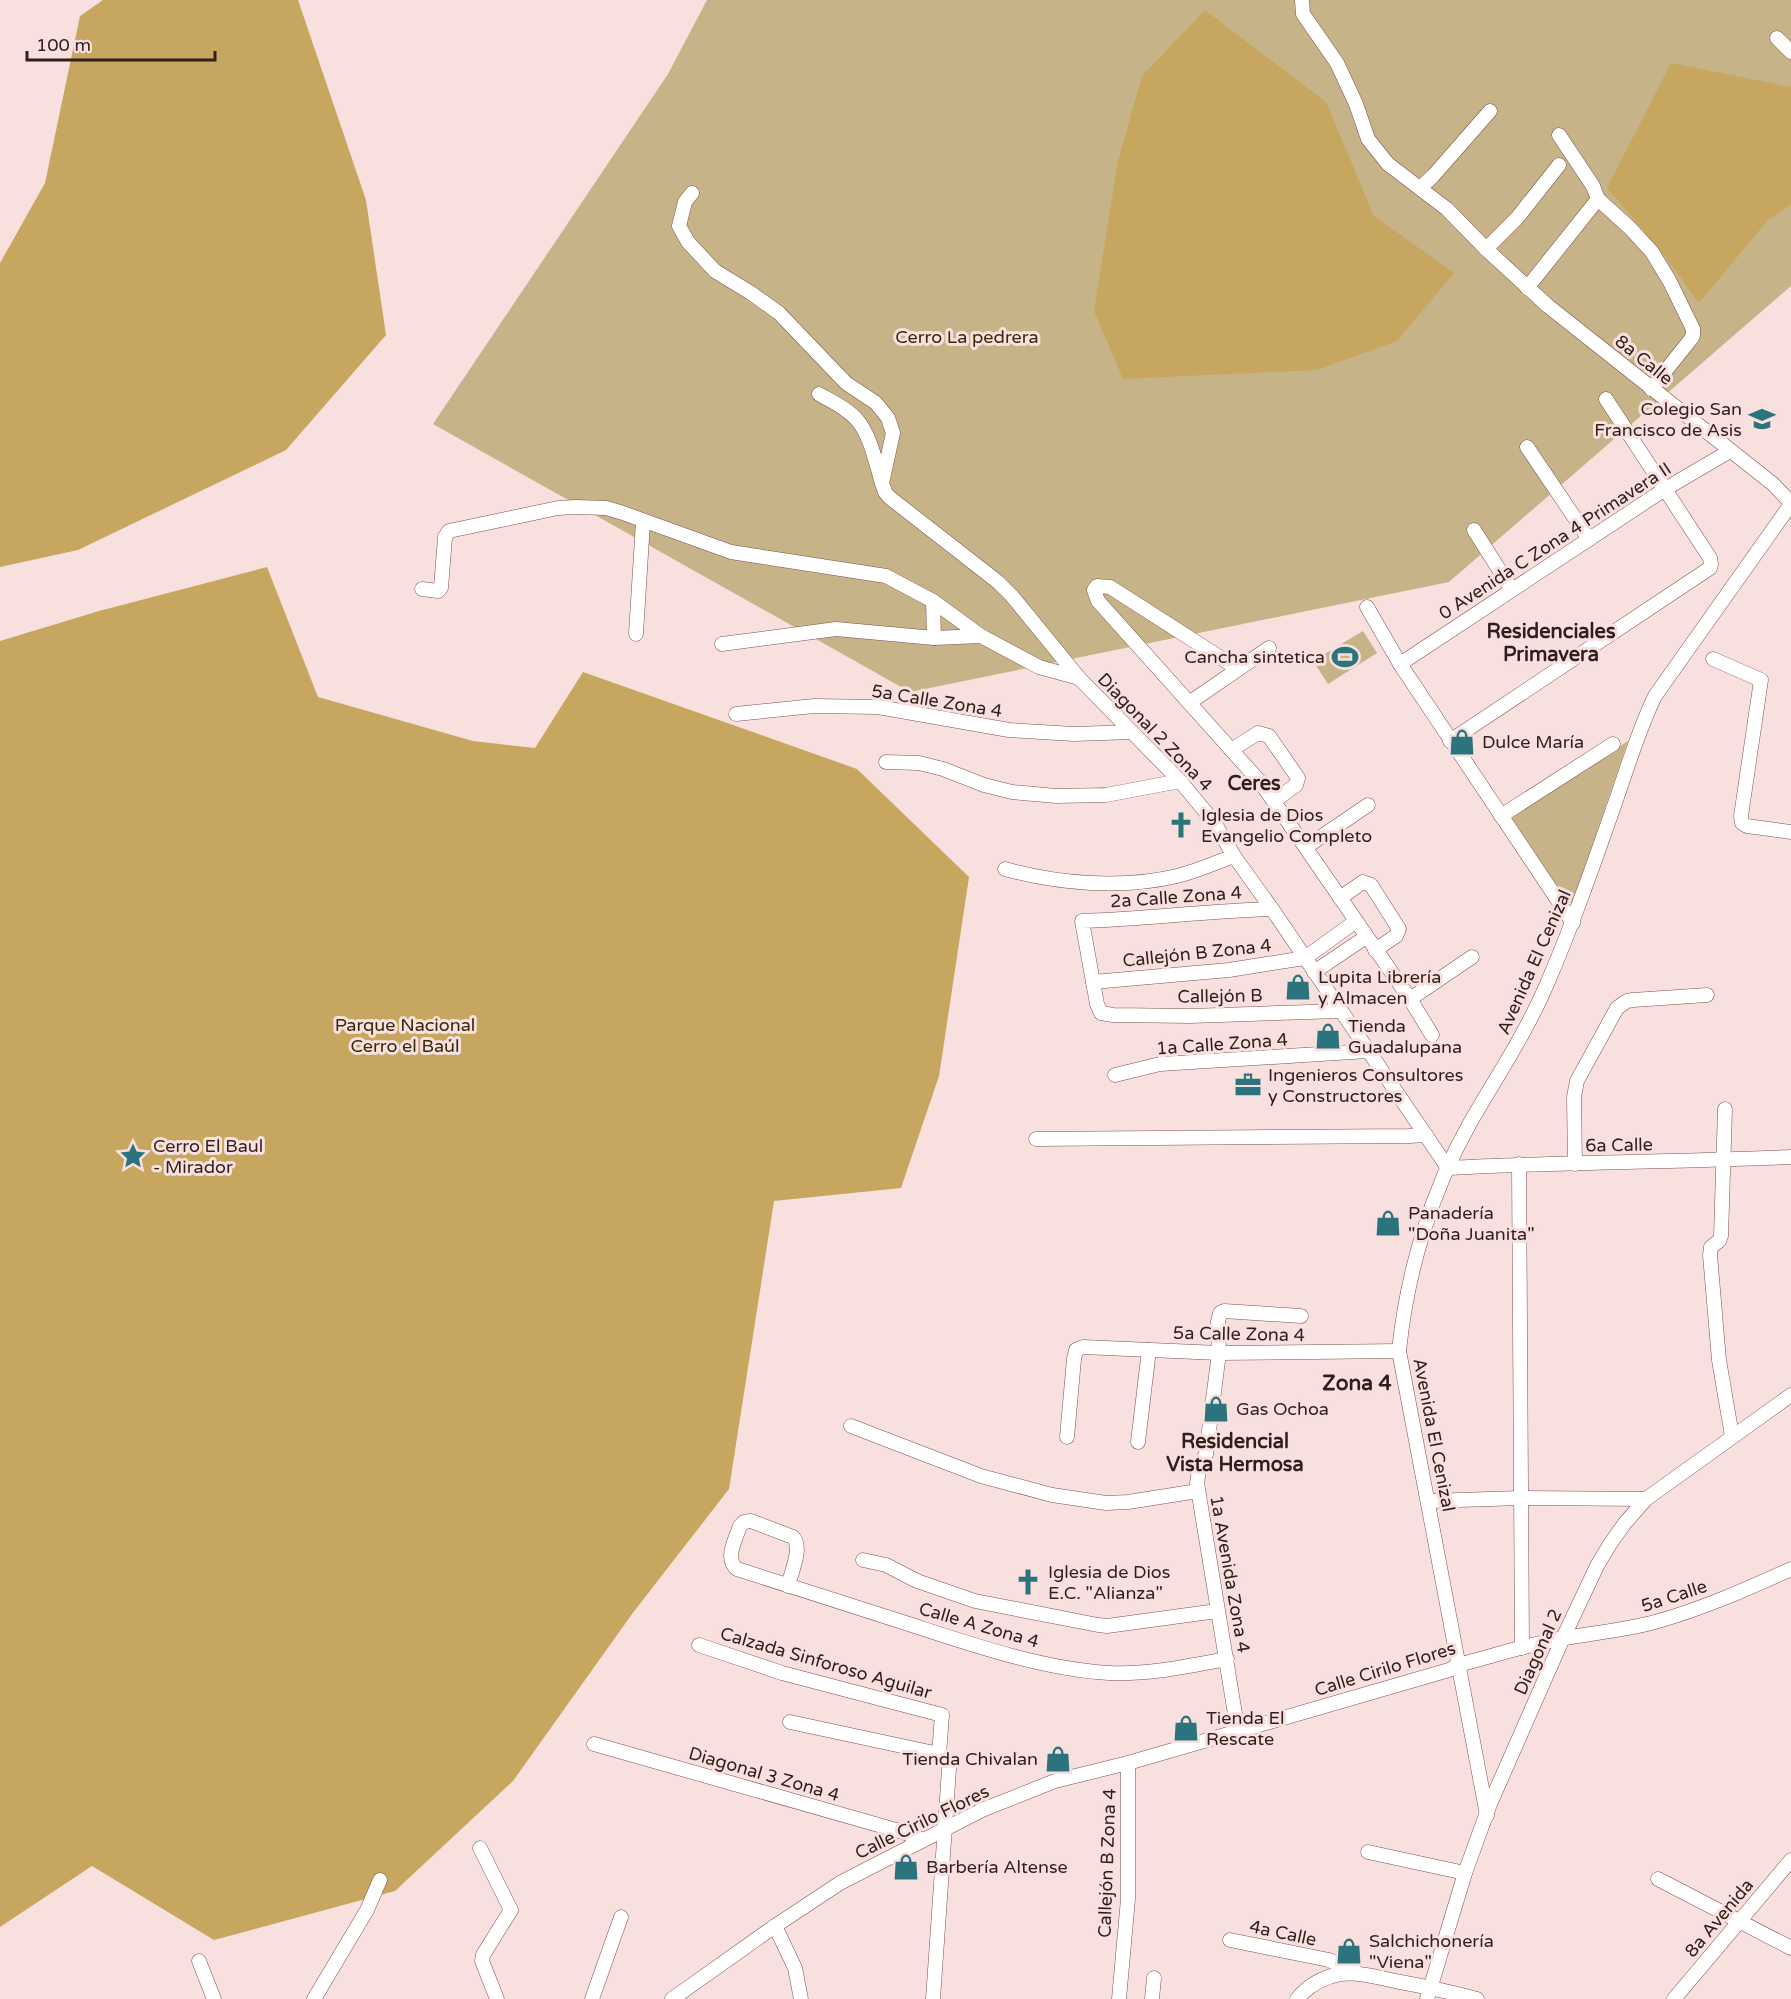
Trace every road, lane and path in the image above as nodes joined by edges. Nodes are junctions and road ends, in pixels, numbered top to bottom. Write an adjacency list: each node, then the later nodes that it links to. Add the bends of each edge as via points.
1 (1302, 0): 7 (street, 8a Calle, via 1304,14 1337,63 1368,139 1388,164)
2 (1777, 38): 3 (street)
3 (1791, 52)
4 (1490, 111): 7 (street)
5 (1558, 135): 9 (street, via 1593,186)
6 (1559, 165): 10 (street, via 1517,218)
7 (1420, 188): 10 (street, 8a Calle)
8 (692, 193): 15 (street, via 685,202 679,226 688,242 715,271 779,313 846,383 876,403 888,418)
9 (1598, 200): 11 (street); 12 (street, via 1652,252 1693,328 1691,339)
10 (1486, 249): 11 (street, 8a Calle)
11 (1527, 288): 12 (street, 8a Calle)
12 (1651, 389): 18 (street, 8a Calle)
13 (819, 394): 16 (street, via 845,409)
14 (1606, 399): 20 (street)
15 (893, 433): 16 (street); 19 (street)
16 (866, 434): 19 (street)
17 (1527, 447): 24 (street)
18 (1730, 451): 20 (street, 0 Avenida C Zona 4 Primavera II); 21 (street, 8a Calle, via 1773,484)
19 (882, 483): 37 (street, Diagonal 2 Zona 4, via 889,497 999,582)
20 (1665, 489): 24 (street, 0 Avenida C Zona 4 Primavera II); 41 (street, via 1710,558 1706,571)
21 (1791, 504): 56 (street, Avenida El Cenizal, via 1655,696)
22 (643, 522): 25 (street, via 606,508 576,507 453,529 445,537 441,588); 27 (street, via 731,552 886,576); 29 (street)
23 (1474, 530): 26 (street)
24 (1589, 539): 26 (street, 0 Avenida C Zona 4 Primavera II)
25 (422, 589)
26 (1512, 590): 35 (street, 0 Avenida C Zona 4 Primavera II)
27 (933, 601): 30 (street); 31 (street)
28 (1367, 607): 35 (street)
29 (636, 634)
30 (981, 636): 31 (street); 37 (street, via 1039,667)
31 (934, 638): 32 (street, via 836,629)
32 (722, 644)
33 (1269, 648): 36 (street)
34 (1713, 659): 49 (street, via 1761,680 1740,816 1742,824)
35 (1400, 664): 41 (street)
36 (1238, 669): 38 (street); 38 (street, via 1110,586 1097,586 1094,590 1098,601)
37 (1079, 678): 40 (street, Diagonal 2 Zona 4)
38 (1189, 703): 43 (street)
39 (736, 714): 40 (street, 5a Calle Zona 4, via 813,706 878,707 1009,730)
40 (1132, 732): 45 (street, Diagonal 2 Zona 4)
41 (1450, 741): 48 (street)
42 (1613, 744): 48 (street)
43 (1231, 750): 46 (street); 46 (street, via 1258,733 1269,736 1298,778 1296,785)
44 (886, 762): 45 (street, via 919,763 1012,792 1056,796 1106,795)
45 (1180, 781): 51 (street, Diagonal 2 Zona 4, via 1214,822)
46 (1274, 801): 50 (street)
47 (1368, 805): 50 (street)
48 (1501, 816): 56 (street)
49 (1791, 832)
50 (1306, 847): 53 (street)
51 (1233, 856): 52 (street, via 1174,877 1117,883 1034,877); 54 (street, Diagonal 2 Zona 4)
52 (1005, 869)
53 (1340, 898): 55 (street); 58 (street, via 1360,884 1371,885 1399,927)
54 (1272, 909): 60 (street, Diagonal 2 Zona 4); 62 (street, 2a Calle Zona 4, via 1082,921)
55 (1356, 921): 57 (street); 60 (street)
56 (1573, 923): 76 (street, Avenida El Cenizal, via 1533,1018 1469,1124)
57 (1366, 937): 58 (street); 61 (street)
58 (1375, 950): 64 (street)
59 (1472, 957): 64 (street)
60 (1305, 958): 61 (street, Diagonal 2 Zona 4); 62 (street, Callejón B Zona 4, via 1238,969)
61 (1314, 972): 65 (street, Diagonal 2 Zona 4)
62 (1092, 982): 65 (street, Callejón B, via 1101,1013 1113,1015)
63 (1707, 995): 75 (street, via 1633,1000 1617,1008 1577,1081)
64 (1410, 999): 66 (street)
65 (1340, 1011): 67 (street, Diagonal 2 Zona 4)
66 (1432, 1035)
67 (1368, 1051): 68 (street, 1a Calle Zona 4, via 1160,1064); 70 (street, Diagonal 2 Zona 4)
68 (1115, 1075)
69 (1725, 1109): 73 (street)
70 (1426, 1135): 71 (street); 76 (street, Diagonal 2 Zona 4)
71 (1036, 1139)
72 (1791, 1157): 73 (street, 6a Calle)
73 (1724, 1160): 75 (street, 6a Calle); 83 (street, via 1721,1236 1711,1247 1710,1255 1719,1360)
74 (1519, 1164): 75 (street, 6a Calle); 76 (street, 6a Calle); 87 (street)
75 (1575, 1164)
76 (1448, 1168): 79 (street, Avenida El Cenizal, via 1428,1217 1410,1283)
77 (1301, 1316): 80 (street, 1a Avenida Zona 4, via 1222,1312 1218,1319)
78 (1149, 1350): 80 (street, 5a Calle Zona 4); 84 (street, 5a Calle Zona 4, via 1079,1348 1074,1359); 85 (street)
79 (1399, 1351): 80 (street, 5a Calle Zona 4); 89 (street, Avenida El Cenizal)
80 (1219, 1353): 86 (street, 1a Avenida Zona 4, via 1205,1459 1197,1477)
81 (1791, 1395): 83 (street, Diagonal 2)
82 (851, 1425): 86 (street, via 981,1476 1052,1495 1106,1503)
83 (1732, 1436): 88 (street, Diagonal 2)
84 (1067, 1437)
85 (1138, 1442)
86 (1198, 1491): 93 (street, 1a Avenida Zona 4)
87 (1520, 1498): 88 (street); 89 (street); 96 (street)
88 (1646, 1499): 94 (street, Diagonal 2, via 1610,1544)
89 (1429, 1501): 98 (street, Avenida El Cenizal)
90 (863, 1560): 93 (street, via 886,1565 917,1581 975,1601 1098,1625)
91 (1791, 1569): 94 (street, 5a Calle, via 1664,1620)
92 (788, 1586): 92 (street, Calle A Zona 4, via 737,1569 731,1563 744,1522 751,1521 797,1541); 97 (street, Calle A Zona 4, via 964,1642 1087,1671 1134,1673)
93 (1217, 1611): 97 (street, 1a Avenida Zona 4)
94 (1563, 1638): 96 (street, Calle Cirilo Flores); 104 (street, Diagonal 2)
95 (699, 1645): 102 (street, Calzada Sinforoso Aguilar, via 942,1715)
96 (1522, 1648): 98 (street, Calle Cirilo Flores)
97 (1227, 1659): 100 (street, 1a Avenida Zona 4)
98 (1458, 1665): 100 (street, Calle Cirilo Flores); 104 (street, Avenida El Cenizal)
99 (790, 1722): 102 (street)
100 (1238, 1732): 103 (street, Calle Cirilo Flores)
101 (594, 1744): 106 (street, Diagonal 3 Zona 4)
102 (943, 1757): 105 (street, via 949,1769)
103 (1128, 1764): 105 (street, Calle Cirilo Flores, via 1055,1781); 129 (street, Callejón B Zona 4, via 1128,1899)
104 (1486, 1815): 110 (street, Diagonal 2)
105 (945, 1828): 106 (street, Calle Cirilo Flores); 128 (street)
106 (923, 1840): 115 (street, Calle Cirilo Flores, via 840,1883)
107 (480, 1848): 124 (street, via 511,1910 482,1961)
108 (1368, 1852): 110 (street)
109 (1791, 1860): 114 (street, 8a Avenida)
110 (1465, 1873): 121 (street, Diagonal 2)
111 (381, 1880): 123 (street)
112 (1658, 1880): 114 (street)
113 (621, 1917): 125 (street)
114 (1740, 1922): 117 (street); 133 (street, 8a Avenida)
115 (775, 1926): 126 (street, Calle Cirilo Flores); 127 (street, via 795,1968)
116 (1230, 1940): 119 (street, 4a Calle, via 1329,1960)
117 (1791, 1948)
118 (199, 1961): 122 (street)
119 (1361, 1974): 121 (street); 131 (street, via 1320,1980)
120 (1154, 1978): 130 (street)
121 (1429, 1993): 132 (street)
122 (214, 1999)
123 (314, 1999)
124 (497, 1999)
125 (592, 1999)
126 (672, 1999)
127 (801, 1999)
128 (933, 1999)
129 (1119, 1999)
130 (1152, 1999)
131 (1297, 1999)
132 (1477, 1999)
133 (1674, 1999)

